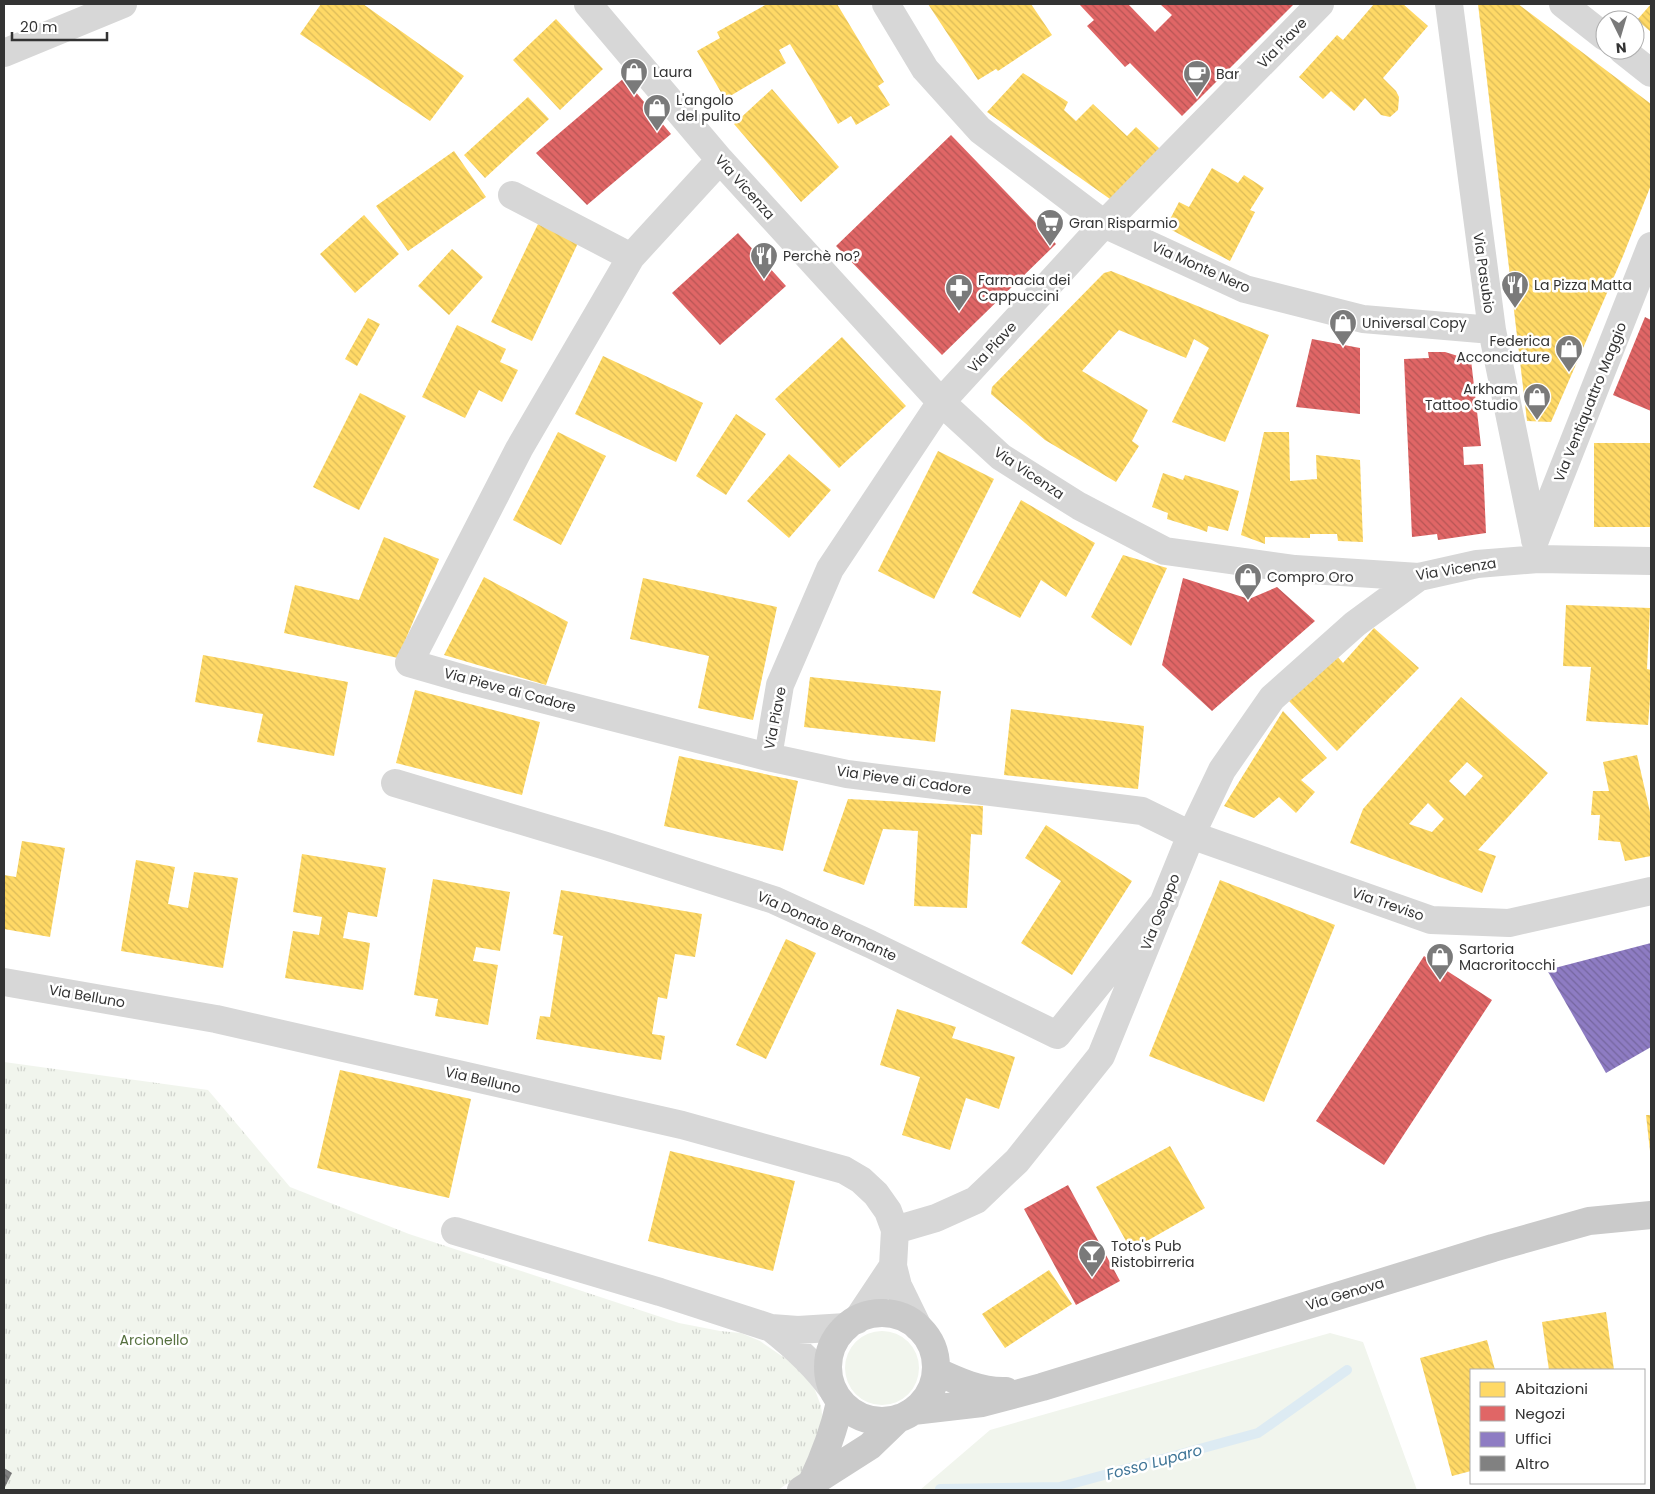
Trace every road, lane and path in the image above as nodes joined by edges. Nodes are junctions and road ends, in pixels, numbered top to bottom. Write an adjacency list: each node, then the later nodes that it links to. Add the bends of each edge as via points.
1 (123, 4): 8 (street)
2 (588, 4): 11 (street, Via Vicenza)
3 (886, 4): 13 (street, Via Monte Nero, via 925,69 980,130)
4 (1320, 4): 13 (street, Via Piave)
5 (1449, 4): 16 (street, Via Pasubio)
6 (1563, 4): 7 (street)
7 (1595, 29)
8 (4, 53)
9 (1635, 60): 10 (street)
10 (1651, 73)
11 (720, 160): 15 (street, Via Pieve di Cadore); 17 (street, Via Vicenza)
12 (512, 195): 15 (street)
13 (1104, 224): 16 (street, Via Monte Nero, via 1245,289 1362,319); 17 (street, Via Piave)
14 (1651, 246): 18 (street, Via Ventiquattro Maggio)
15 (631, 257): 21 (street, Via Pieve di Cadore, via 519,449 409,663)
16 (1492, 330): 18 (street, Via Pasubio)
17 (941, 402): 20 (street, Via Vicenza, via 1001,457 1079,506 1165,551 1295,569); 21 (street, Via Piave, via 830,569 780,685)
18 (1537, 549): 19 (street, Via Vicenza); 20 (street, Via Vicenza)
19 (1651, 561)
20 (1419, 577): 23 (street, Via Osoppo, via 1355,624 1272,698 1222,770)
21 (768, 757): 23 (street, Via Pieve di Cadore, via 847,774 1142,811)
22 (395, 783): 25 (street, Via Donato Bramante, via 774,900 1057,1035)
23 (1191, 835): 24 (street, Via Treviso, via 1431,920 1509,923); 25 (street, Via Osoppo)
24 (1651, 891)
25 (1165, 900): 28 (street, Via Osoppo, via 1102,1056 1017,1161 976,1200 936,1218)
26 (4, 982): 28 (street, Via Belluno, via 216,1019 682,1126 844,1170 876,1194)
27 (1651, 1215): 35 (main road, Via Genova, via 1589,1221 1493,1248)
28 (896, 1230): 30 (street, Via Belluno)
29 (455, 1231): 33 (street)
30 (893, 1266): 31 (street, Via Belluno); 32 (street, Via Belluno, via 898,1286)
31 (851, 1323): 32 (main road, via 872,1315 889,1314); 33 (street, via 798,1330); 36 (main road, via 837,1337 828,1362 828,1376)
32 (918, 1327): 34 (main road, via 934,1354)
33 (771, 1328): 36 (street, via 809,1362)
34 (936, 1371): 35 (main road, Via Genova, via 980,1388 1000,1391); 37 (main road, via 925,1400)
35 (1042, 1387): 37 (main road, Via Genova, via 982,1403)
36 (836, 1395): 37 (main road, via 853,1413 867,1420 883,1421); 38 (main road, via 836,1423 825,1454)
37 (906, 1415): 38 (main road, via 870,1446)
38 (806, 1487)

